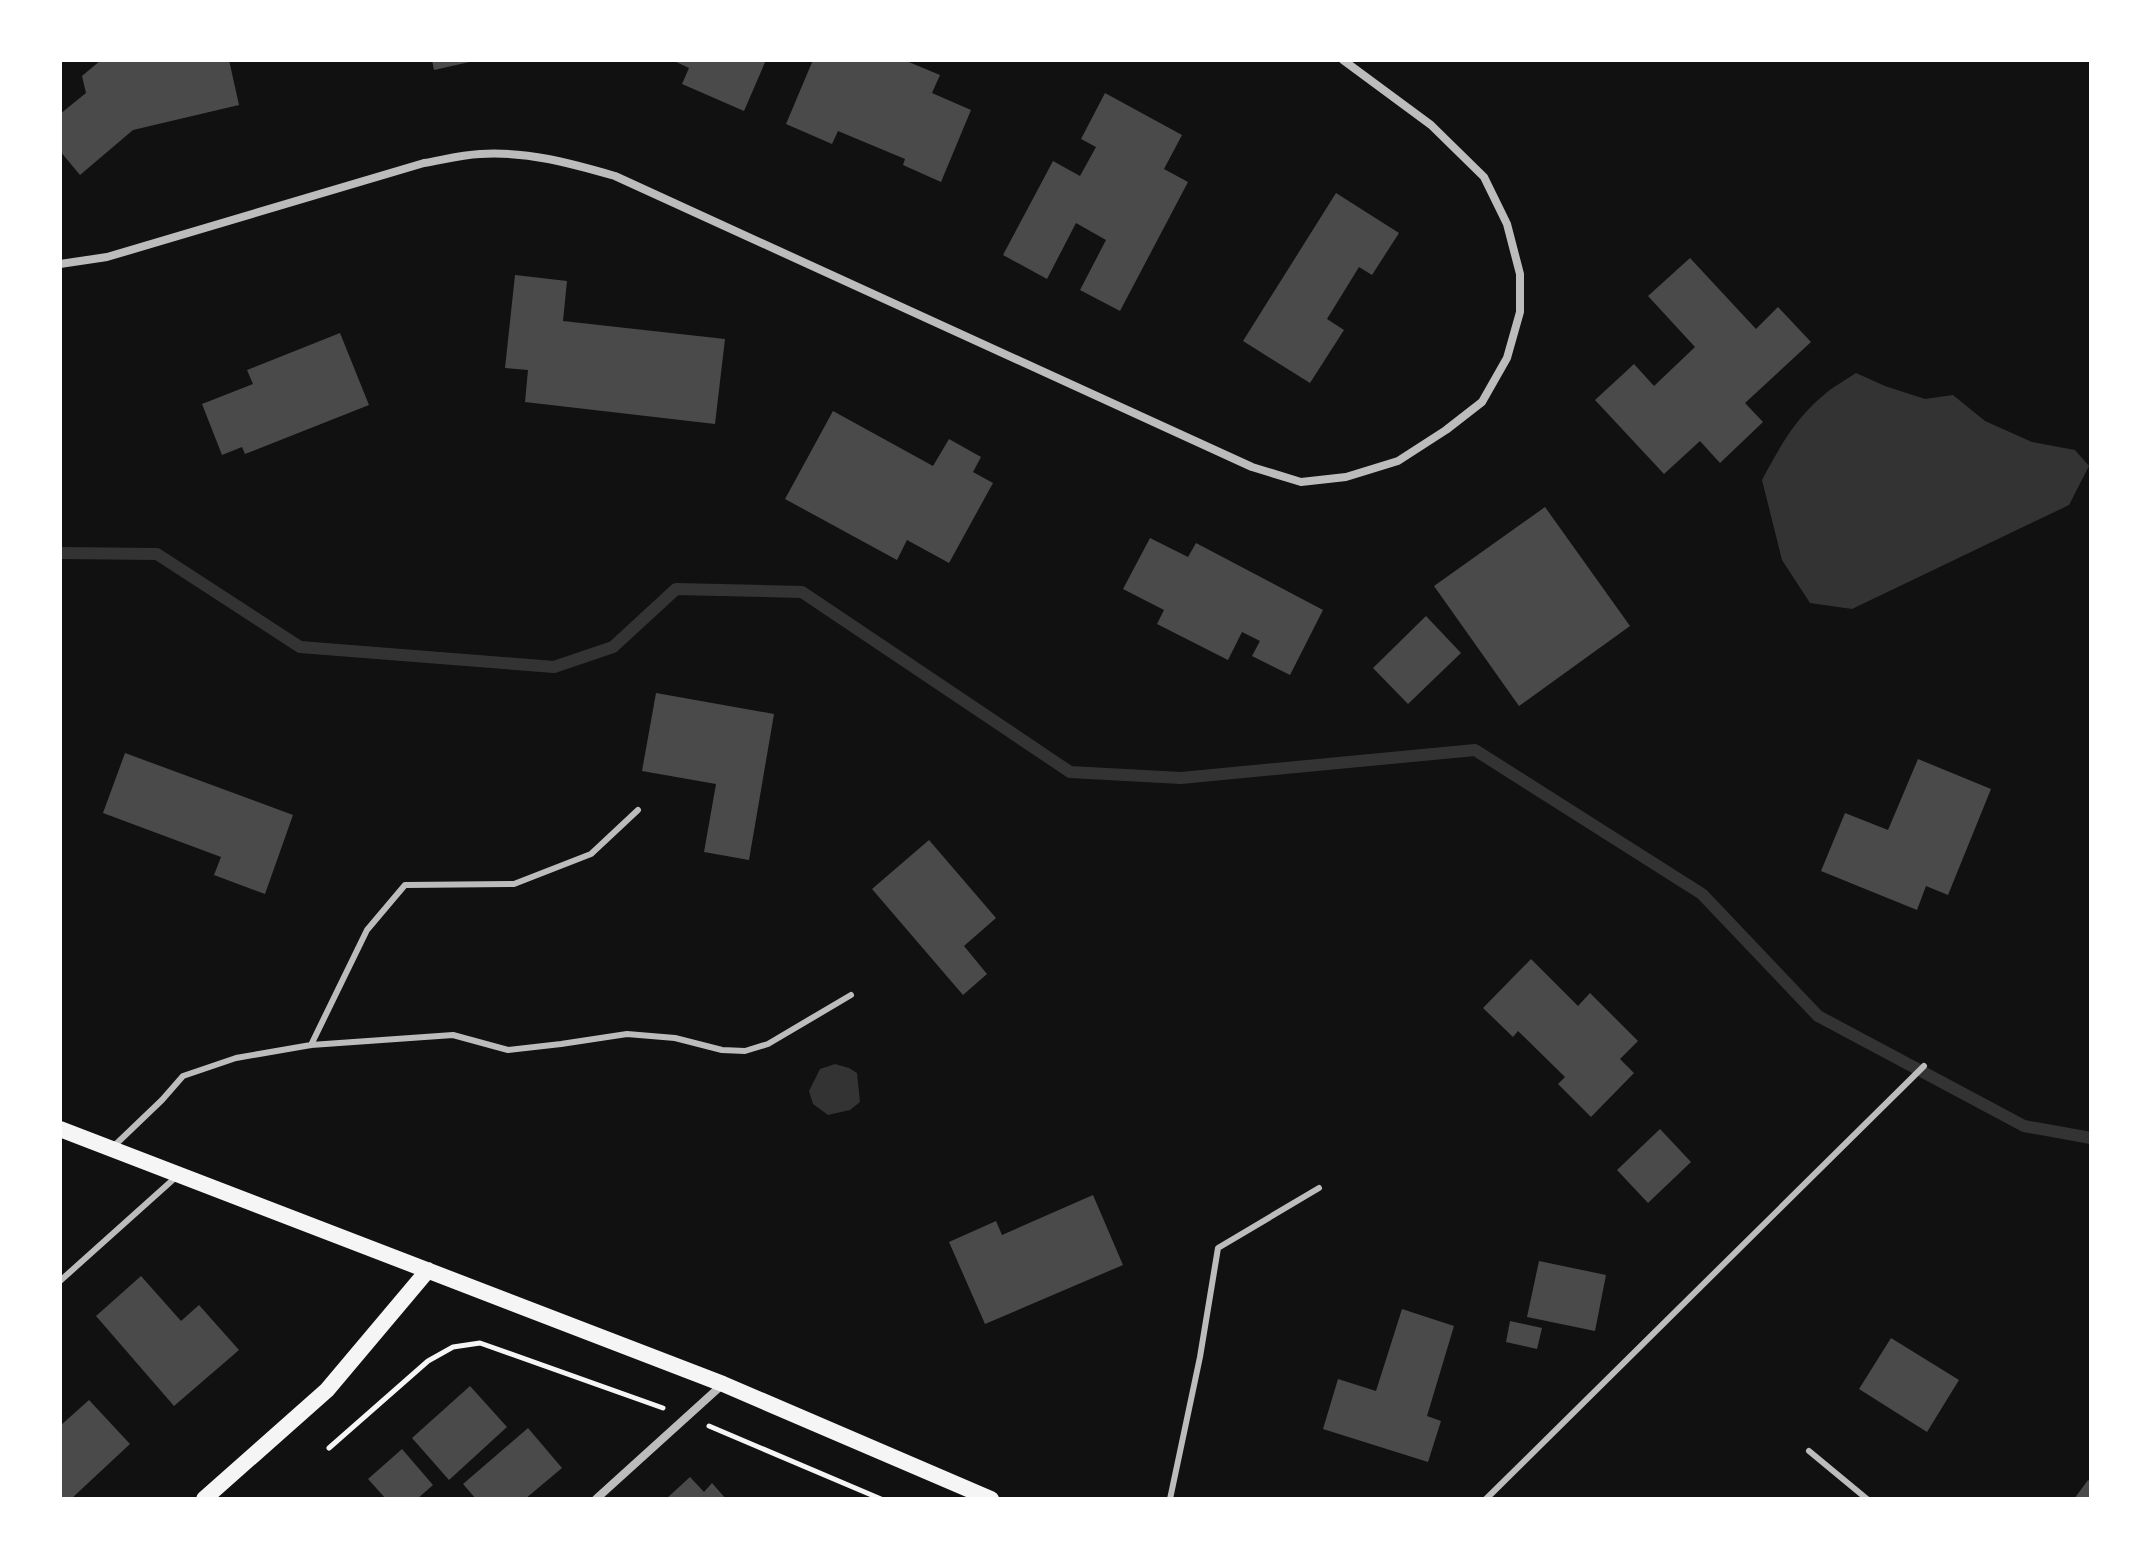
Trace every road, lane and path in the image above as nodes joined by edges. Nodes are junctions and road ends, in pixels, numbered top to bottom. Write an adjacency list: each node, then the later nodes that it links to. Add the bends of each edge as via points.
1 (1343, 60): 2 (street, via 1431,125 1484,177 1507,224 1520,274 1520,312 1507,358 1482,402 1398,461 1346,477 1301,482 1252,467 615,176 560,160 517,153 424,163 107,257)
2 (60, 264)
3 (638, 810): 5 (lane, via 591,854 514,884 405,885 367,930)
4 (851, 995): 5 (lane, via 768,1044 745,1051 627,1034 508,1050 453,1035)
5 (311, 1045): 8 (lane, via 236,1058 183,1076)
6 (1924, 1066): 22 (lane)
7 (60, 1129): 8 (main road)
8 (112, 1148): 9 (main road)
9 (179, 1174): 11 (main road); 12 (lane)
10 (1319, 1188): 21 (lane, via 1218,1248)
11 (428, 1270): 13 (main road); 17 (main road, via 327,1390)
12 (60, 1281)
13 (723, 1384): 14 (street); 20 (main road)
14 (688, 1416): 15 (path, via 480,1343 453,1347 428,1361); 18 (street); 19 (path)
15 (329, 1448)
16 (1809, 1451): 23 (lane)
17 (204, 1499)
18 (596, 1499)
19 (881, 1499)
20 (991, 1499)
21 (1170, 1499)
22 (1486, 1499)
23 (1867, 1499)

